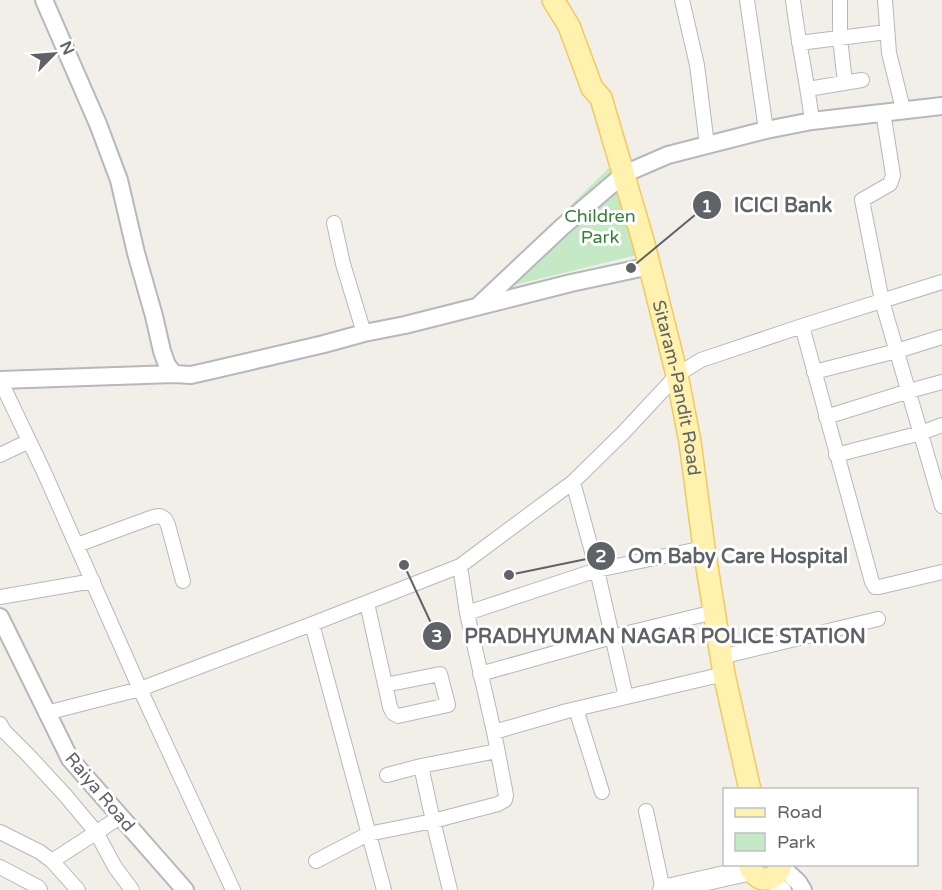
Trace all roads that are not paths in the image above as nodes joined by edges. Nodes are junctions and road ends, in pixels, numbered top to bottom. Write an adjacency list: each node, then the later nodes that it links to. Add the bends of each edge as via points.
1 (44, 0): 33 (street, via 99,124 119,180 162,351)
2 (553, 0): 15 (main road, Sitaram-Pandit Road, via 570,26 592,88)
3 (569, 0): 15 (main road, via 593,55 602,84)
4 (682, 0): 21 (street, via 697,65)
5 (747, 0): 20 (street)
6 (793, 0): 11 (street)
7 (840, 0): 10 (street)
8 (885, 0): 9 (street)
9 (887, 32): 10 (street); 17 (street)
10 (840, 38): 11 (street); 13 (street)
11 (799, 43): 14 (street)
12 (862, 80): 13 (street)
13 (844, 83): 14 (street)
14 (808, 89): 19 (street)
15 (601, 98): 22 (main road, Sitaram-Pandit Road)
16 (942, 105): 17 (street)
17 (903, 109): 18 (street)
18 (883, 112): 19 (street); 26 (street, via 893,174 890,184 862,200)
19 (812, 121): 20 (street)
20 (766, 130): 21 (street)
21 (707, 145): 22 (street)
22 (624, 174): 24 (main road, Sitaram-Pandit Road); 27 (street)
23 (334, 223): 29 (street)
24 (650, 266): 27 (street); 34 (main road, Sitaram-Pandit Road)
25 (942, 282): 26 (street)
26 (882, 301): 28 (street); 31 (street)
27 (476, 308): 29 (street)
28 (802, 326): 32 (street); 34 (street, via 701,360)
29 (364, 333): 33 (street, via 191,375)
30 (942, 337): 31 (street)
31 (897, 351): 32 (street); 37 (street)
32 (814, 372): 38 (street)
33 (174, 374): 35 (street)
34 (677, 375): 45 (street); 48 (main road, Sitaram-Pandit Road)
35 (0, 380): 41 (street)
36 (942, 382): 37 (street)
37 (909, 391): 38 (street); 40 (street)
38 (826, 417): 43 (street)
39 (942, 425): 40 (street)
40 (921, 433): 43 (street); 44 (street)
41 (29, 441): 42 (street); 47 (street)
42 (0, 455)
43 (836, 455): 51 (street, via 875,587)
44 (937, 468): 46 (street)
45 (573, 482): 49 (street); 50 (street)
46 (942, 506)
47 (77, 545): 52 (street); 53 (street, via 160,516 168,525)
48 (704, 548): 50 (street); 56 (main road, Sitaram-Pandit Road)
49 (460, 566): 55 (street); 57 (street)
50 (597, 570): 57 (street); 61 (street)
51 (942, 572)
52 (93, 581): 54 (street); 65 (street)
53 (183, 581)
54 (0, 597)
55 (367, 603): 60 (street); 64 (street)
56 (714, 612): 61 (street); 62 (main road, Sitaram-Pandit Road)
57 (467, 613): 63 (street)
58 (0, 617): 68 (street, Raiya Road)
59 (879, 619): 62 (street)
60 (312, 624): 65 (street); 81 (street)
61 (612, 637): 63 (street); 66 (street)
62 (722, 666): 66 (street); 74 (main road, Sitaram-Pandit Road)
63 (480, 674): 70 (street)
64 (385, 684): 64 (street, via 390,707 398,716 448,705 440,674)
65 (140, 689): 68 (street); 90 (street)
66 (626, 697): 67 (street)
67 (576, 709): 70 (street); 75 (street)
68 (46, 712): 77 (street, Raiya Road, via 70,759)
69 (0, 728): 80 (street)
70 (494, 732): 71 (street)
71 (497, 751): 72 (street); 78 (street, via 505,800)
72 (421, 766): 73 (street); 78 (street)
73 (387, 775)
74 (750, 788)
75 (602, 792)
76 (646, 811): 93 (street)
77 (120, 817): 80 (street); 89 (street, Raiya Road)
78 (433, 821): 81 (street); 92 (street)
79 (0, 832): 82 (street)
80 (96, 832): 82 (street); 88 (street)
81 (368, 834): 83 (street); 91 (street)
82 (52, 861): 87 (street)
83 (315, 861)
84 (0, 867): 86 (street)
85 (767, 875): 93 (main road); 94 (street, via 798,882)
86 (40, 890)
87 (78, 890)
88 (132, 890)
89 (185, 890)
90 (233, 890)
91 (384, 890)
92 (450, 890)
93 (663, 890)
94 (803, 890)

